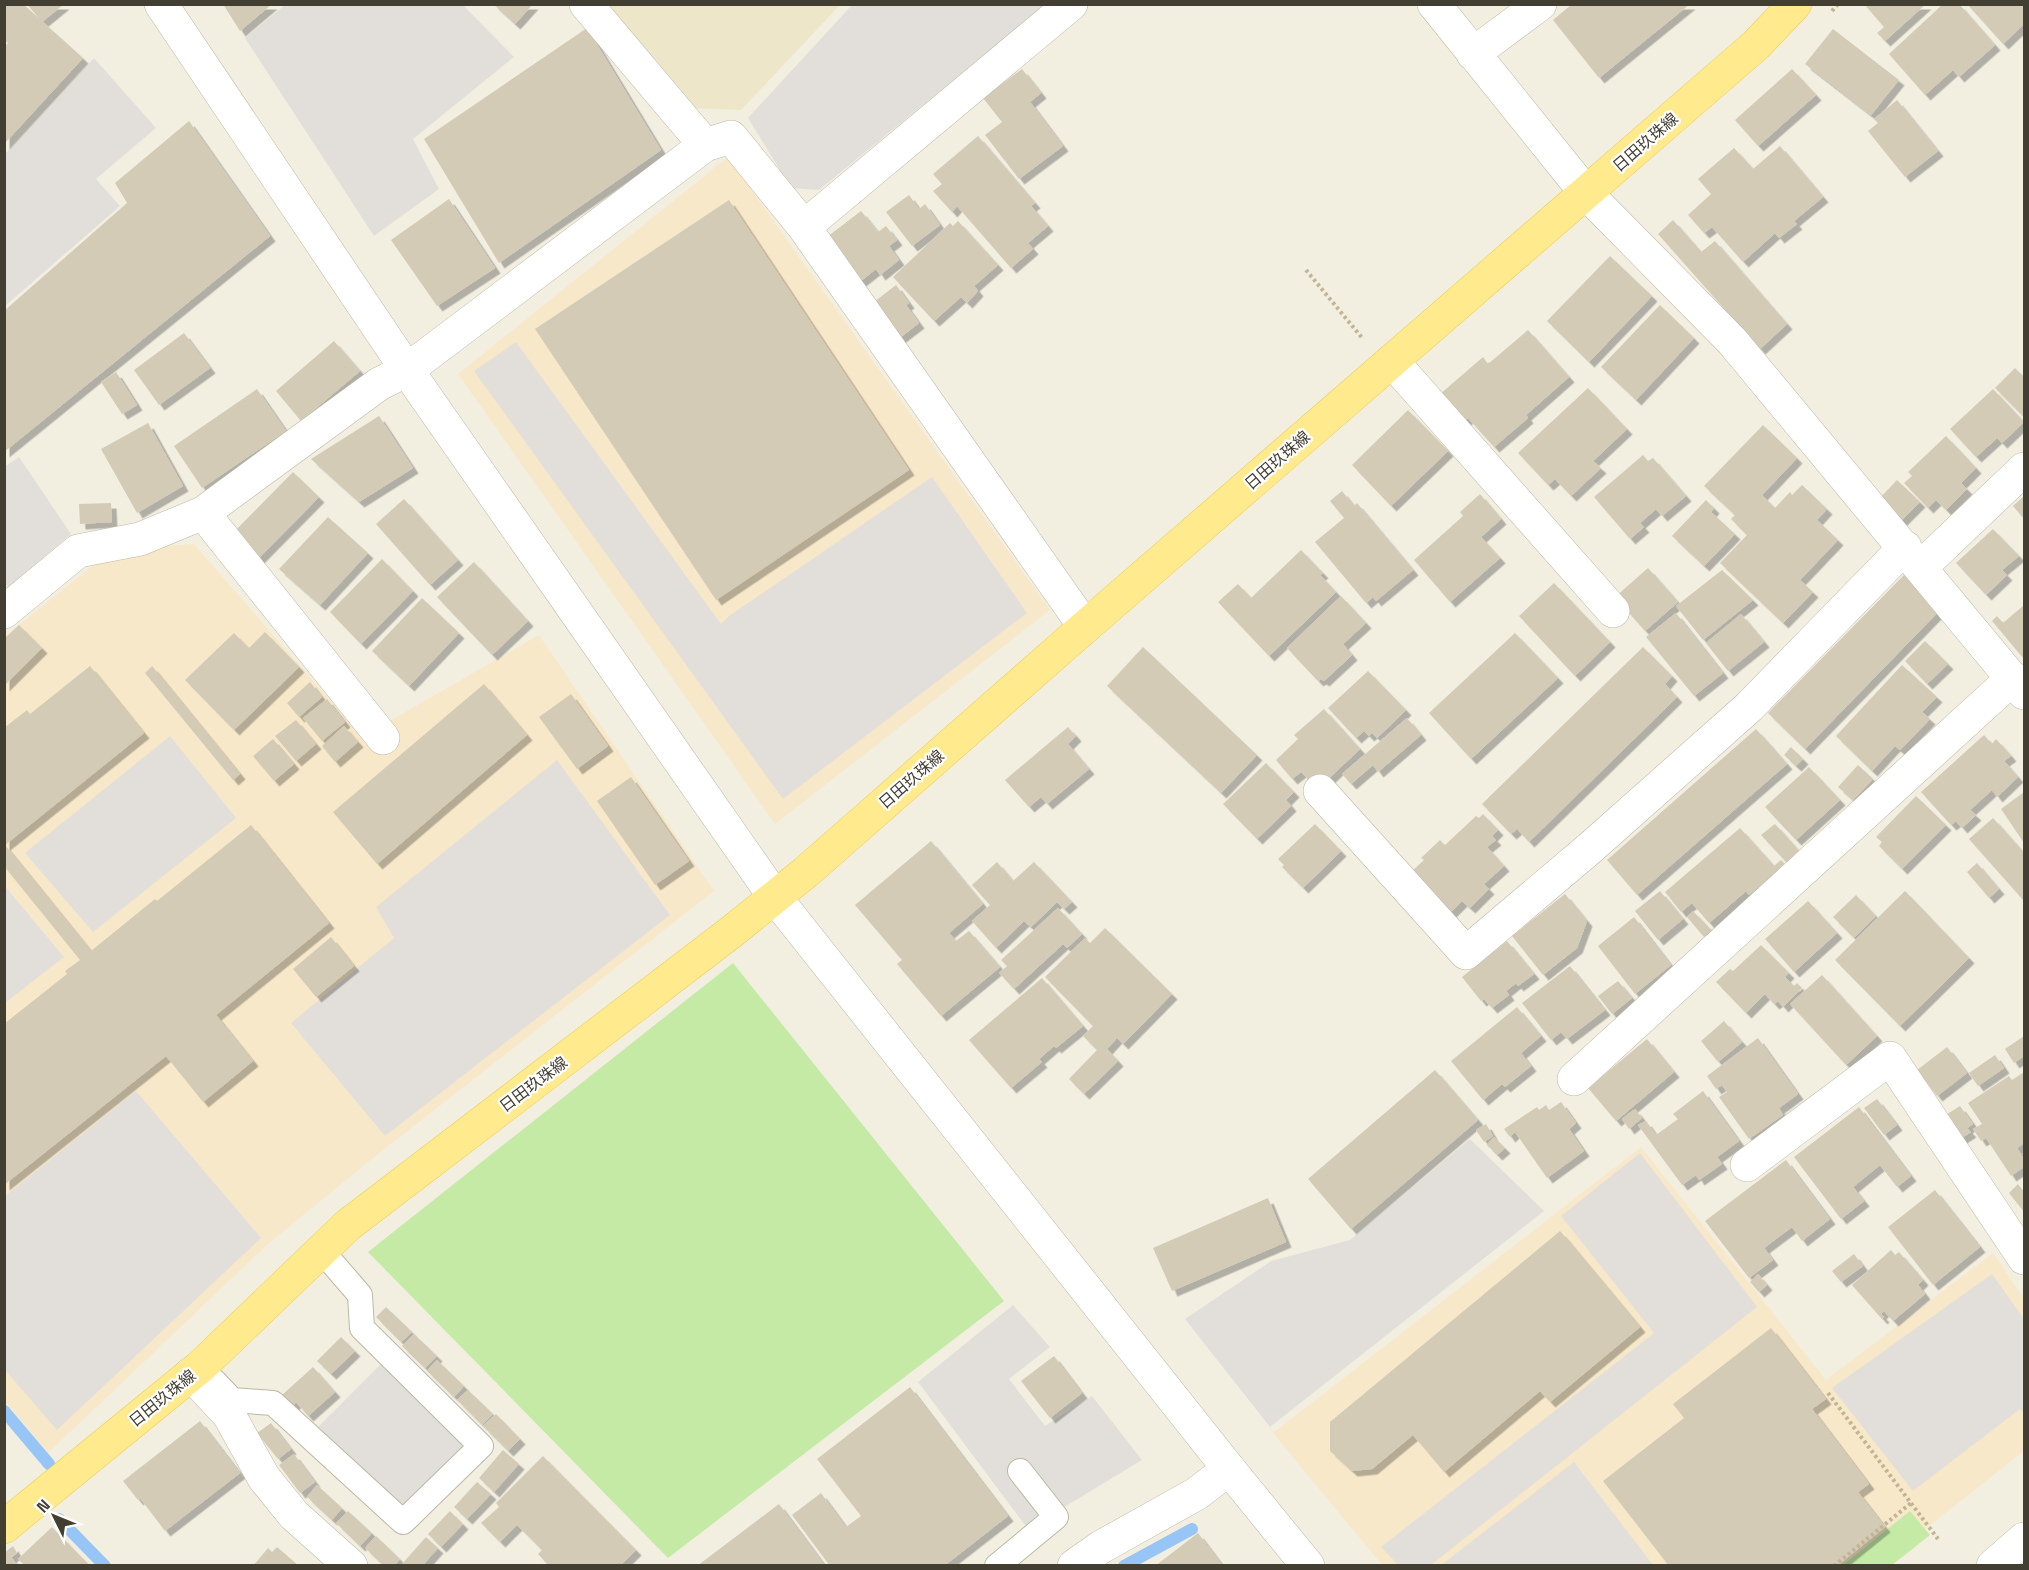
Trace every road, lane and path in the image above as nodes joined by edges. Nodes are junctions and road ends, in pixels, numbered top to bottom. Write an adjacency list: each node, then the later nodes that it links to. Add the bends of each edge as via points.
1 (161, 4): 13 (street)
2 (586, 4): 8 (street)
3 (1071, 4): 10 (street)
4 (1434, 4): 7 (street)
5 (1540, 4): 7 (street)
6 (1795, 4): 9 (main road, 日田玖珠線, via 1756,45)
7 (1473, 54): 9 (street)
8 (705, 145): 10 (street, via 731,136); 13 (street)
9 (1586, 193): 12 (main road, 日田玖珠線); 16 (street, via 1732,341)
10 (804, 226): 19 (street)
11 (1306, 270): 12 (path)
12 (1381, 354): 17 (street); 19 (main road, 日田玖珠線)
13 (407, 370): 15 (street, via 379,384); 23 (street)
14 (2025, 469): 16 (street)
15 (203, 513): 18 (street, via 140,538 78,551); 21 (street)
16 (1913, 557): 20 (street); 22 (street, via 1589,849 1466,953)
17 (1613, 611)
18 (4, 612)
19 (1085, 627): 23 (main road, 日田玖珠線)
20 (2019, 686): 24 (street)
21 (383, 738)
22 (1320, 791)
23 (774, 896): 26 (main road, 日田玖珠線, via 348,1225); 30 (street)
24 (1574, 1079)
25 (1747, 1165): 27 (street, via 1890,1058)
26 (322, 1251): 28 (main road, 日田玖珠線); 28 (lane, via 360,1295 362,1328 481,1446 403,1522 273,1403 232,1400)
27 (2025, 1258)
28 (196, 1370): 33 (main road, 日田玖珠線); 36 (street, via 286,1506)
29 (1828, 1393): 32 (path)
30 (1229, 1469): 38 (street, via 1196,1494); 39 (street)
31 (1020, 1471): 37 (lane, via 1056,1517)
32 (1911, 1503): 34 (path); 40 (path)
33 (4, 1527)
34 (1938, 1539)
35 (2025, 1539): 41 (street)
36 (351, 1566)
37 (998, 1566)
38 (1074, 1566)
39 (1308, 1566)
40 (1834, 1566)
41 (1993, 1566)

